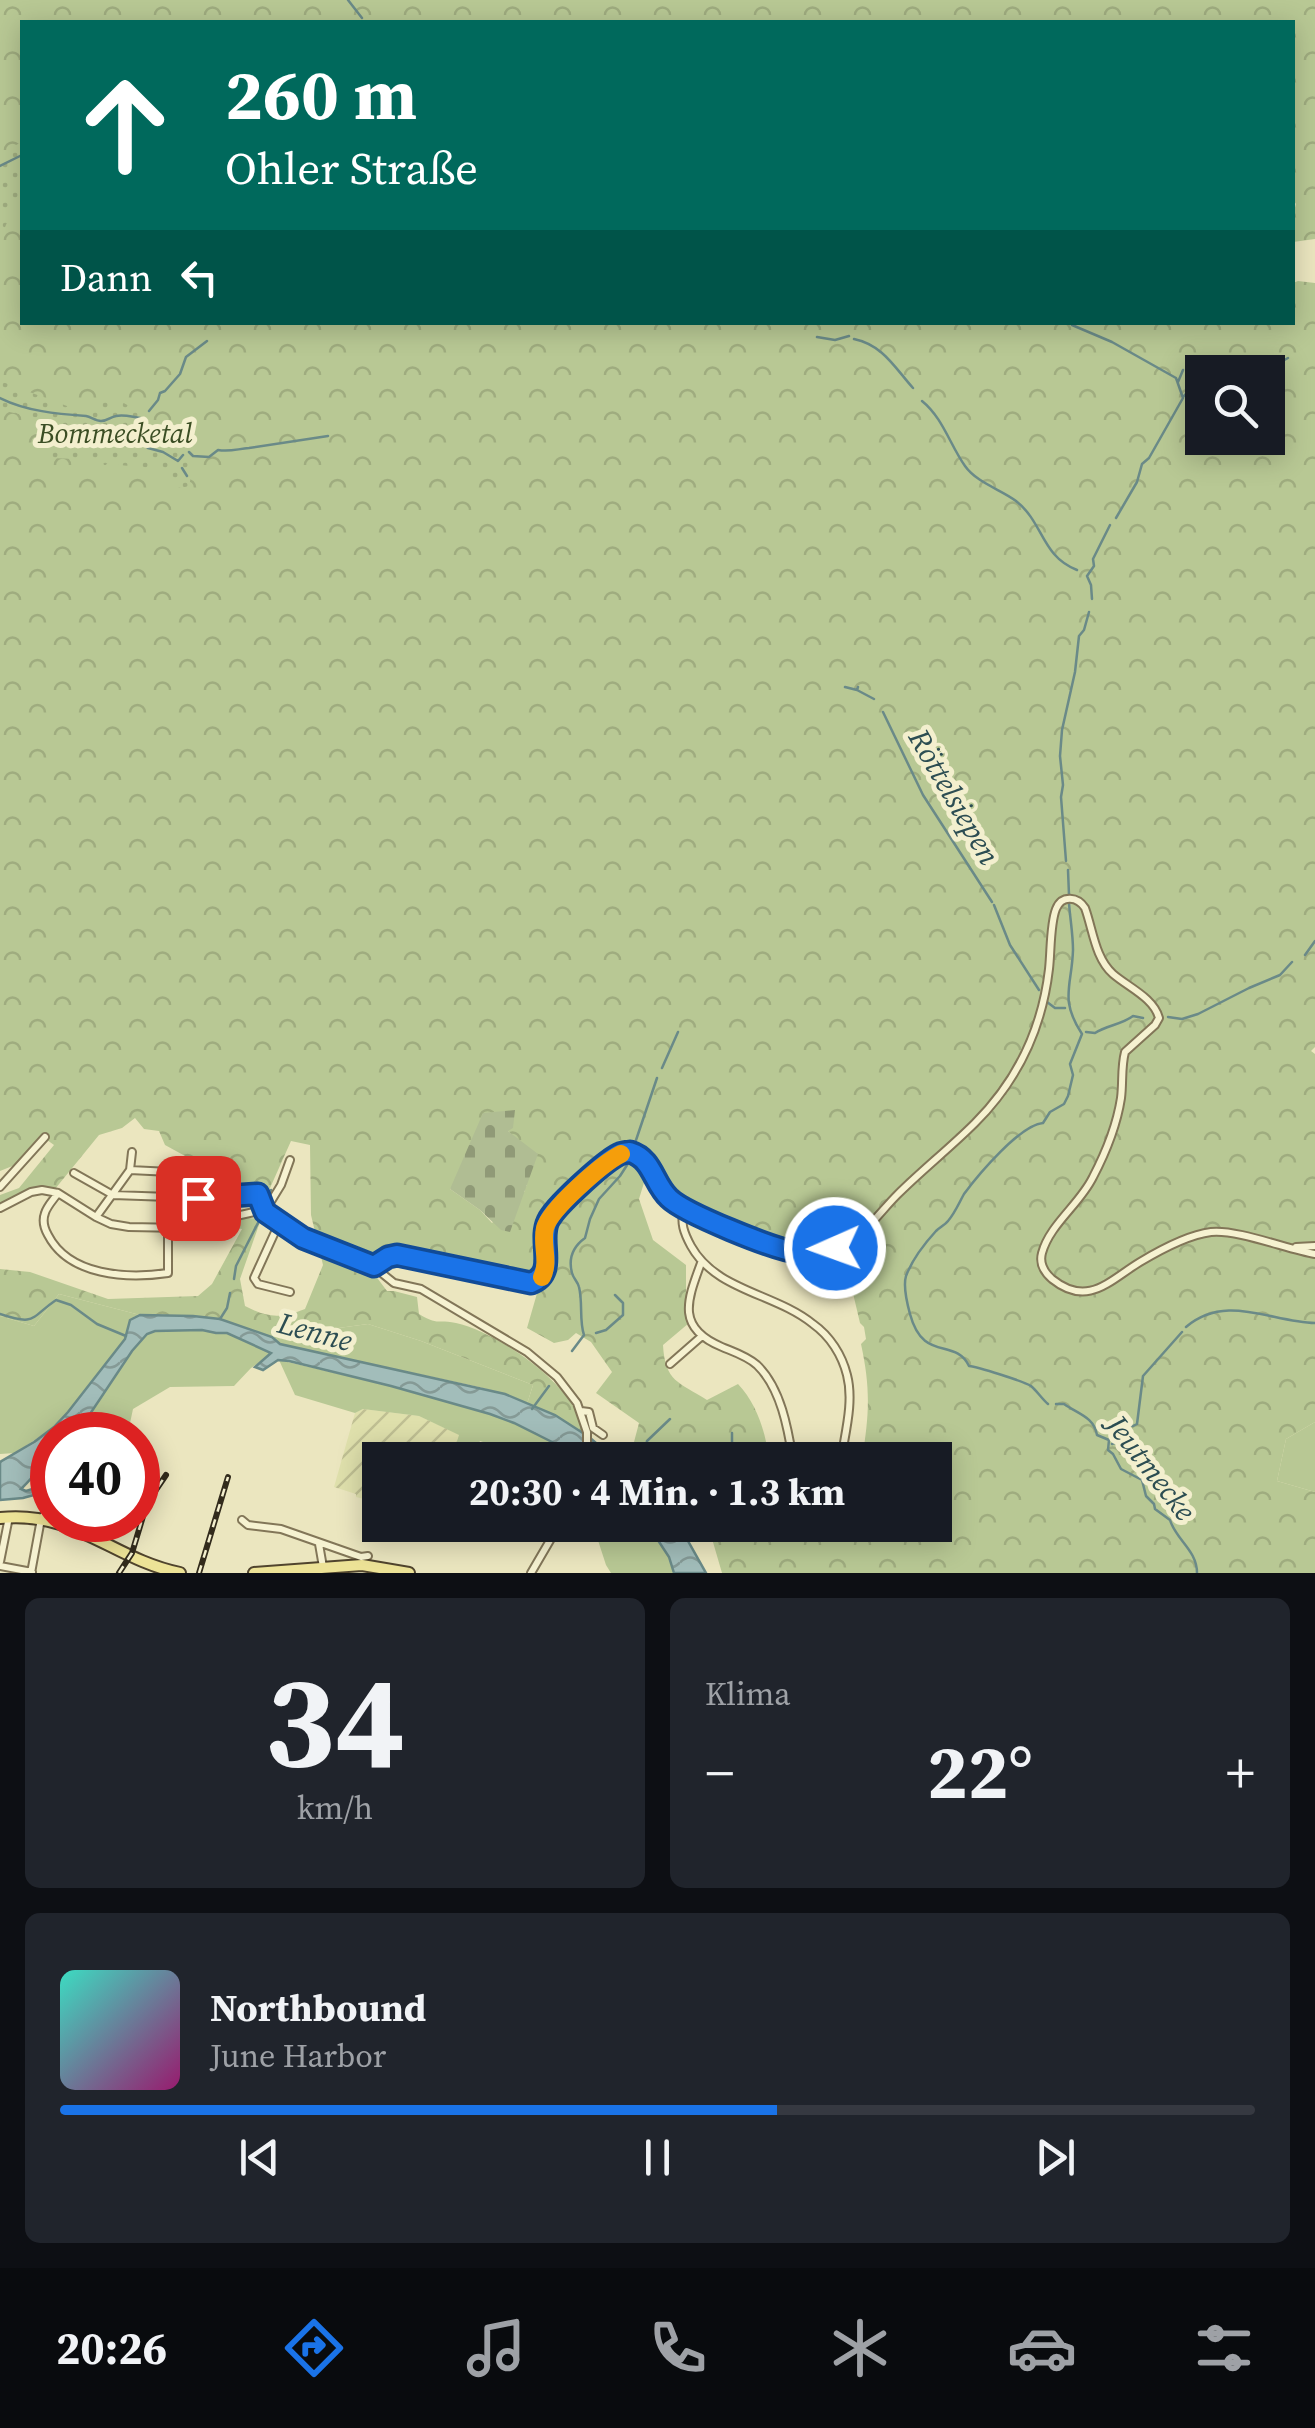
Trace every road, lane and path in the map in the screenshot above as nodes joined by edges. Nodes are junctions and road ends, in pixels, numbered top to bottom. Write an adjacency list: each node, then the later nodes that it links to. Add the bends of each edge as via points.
1 (45, 1138): 6 (street)
2 (132, 1152): 4 (street)
3 (290, 1160): 12 (street)
4 (130, 1170): 8 (street); 9 (street, via 190,1173)
5 (74, 1173): 8 (street)
6 (0, 1187)
7 (58, 1194): 10 (street, via 42,1190); 13 (street); 15 (street, via 45,1210 44,1228 63,1255 97,1271 166,1274)
8 (113, 1195): 9 (street); 13 (street)
9 (198, 1198): 12 (street, via 258,1194)
10 (0, 1208)
11 (684, 1209): 17 (street, via 792,1252 830,1250 856,1238 1006,1088 1038,1023 1055,910 1068,898 1085,908 1103,963 1154,1005 1158,1018 1126,1052 1107,1144 1087,1189 1046,1243 1045,1272 1066,1288 1090,1292 1154,1254 1213,1232); 19 (street, via 684,1230); 20 (street, via 664,1194 645,1160 624,1153 552,1214 544,1234 545,1271 536,1281 397,1255)
12 (267, 1213): 14 (street); 15 (street)
13 (96, 1218): 15 (street)
14 (280, 1221): 20 (street, via 303,1238); 21 (street, via 254,1278)
15 (168, 1228)
16 (1315, 1246): 17 (street)
17 (1291, 1249): 18 (street)
18 (1315, 1254)
19 (702, 1263): 22 (street, via 688,1298 689,1316); 28 (street, via 827,1336 848,1377)
20 (374, 1266): 24 (street, via 391,1282 421,1289 528,1352 557,1376)
21 (290, 1292)
22 (702, 1336): 23 (street); 27 (street, via 758,1366)
23 (670, 1364)
24 (582, 1415): 25 (street, via 589,1412 593,1428); 26 (street)
25 (603, 1434)
26 (588, 1442)
27 (790, 1442)
28 (844, 1442)
29 (30, 1516): 30 (main road)
30 (4, 1518): 36 (street)
31 (242, 1520): 35 (street)
32 (40, 1542): 39 (street)
33 (104, 1542): 40 (main road)
34 (549, 1542): 43 (street)
35 (319, 1543): 37 (street, via 361,1557); 38 (street)
36 (0, 1564): 39 (street)
37 (363, 1565): 38 (main road); 42 (main road)
38 (323, 1567): 41 (main road)
39 (32, 1573)
40 (180, 1573)
41 (254, 1573)
42 (409, 1573)
43 (531, 1573)

